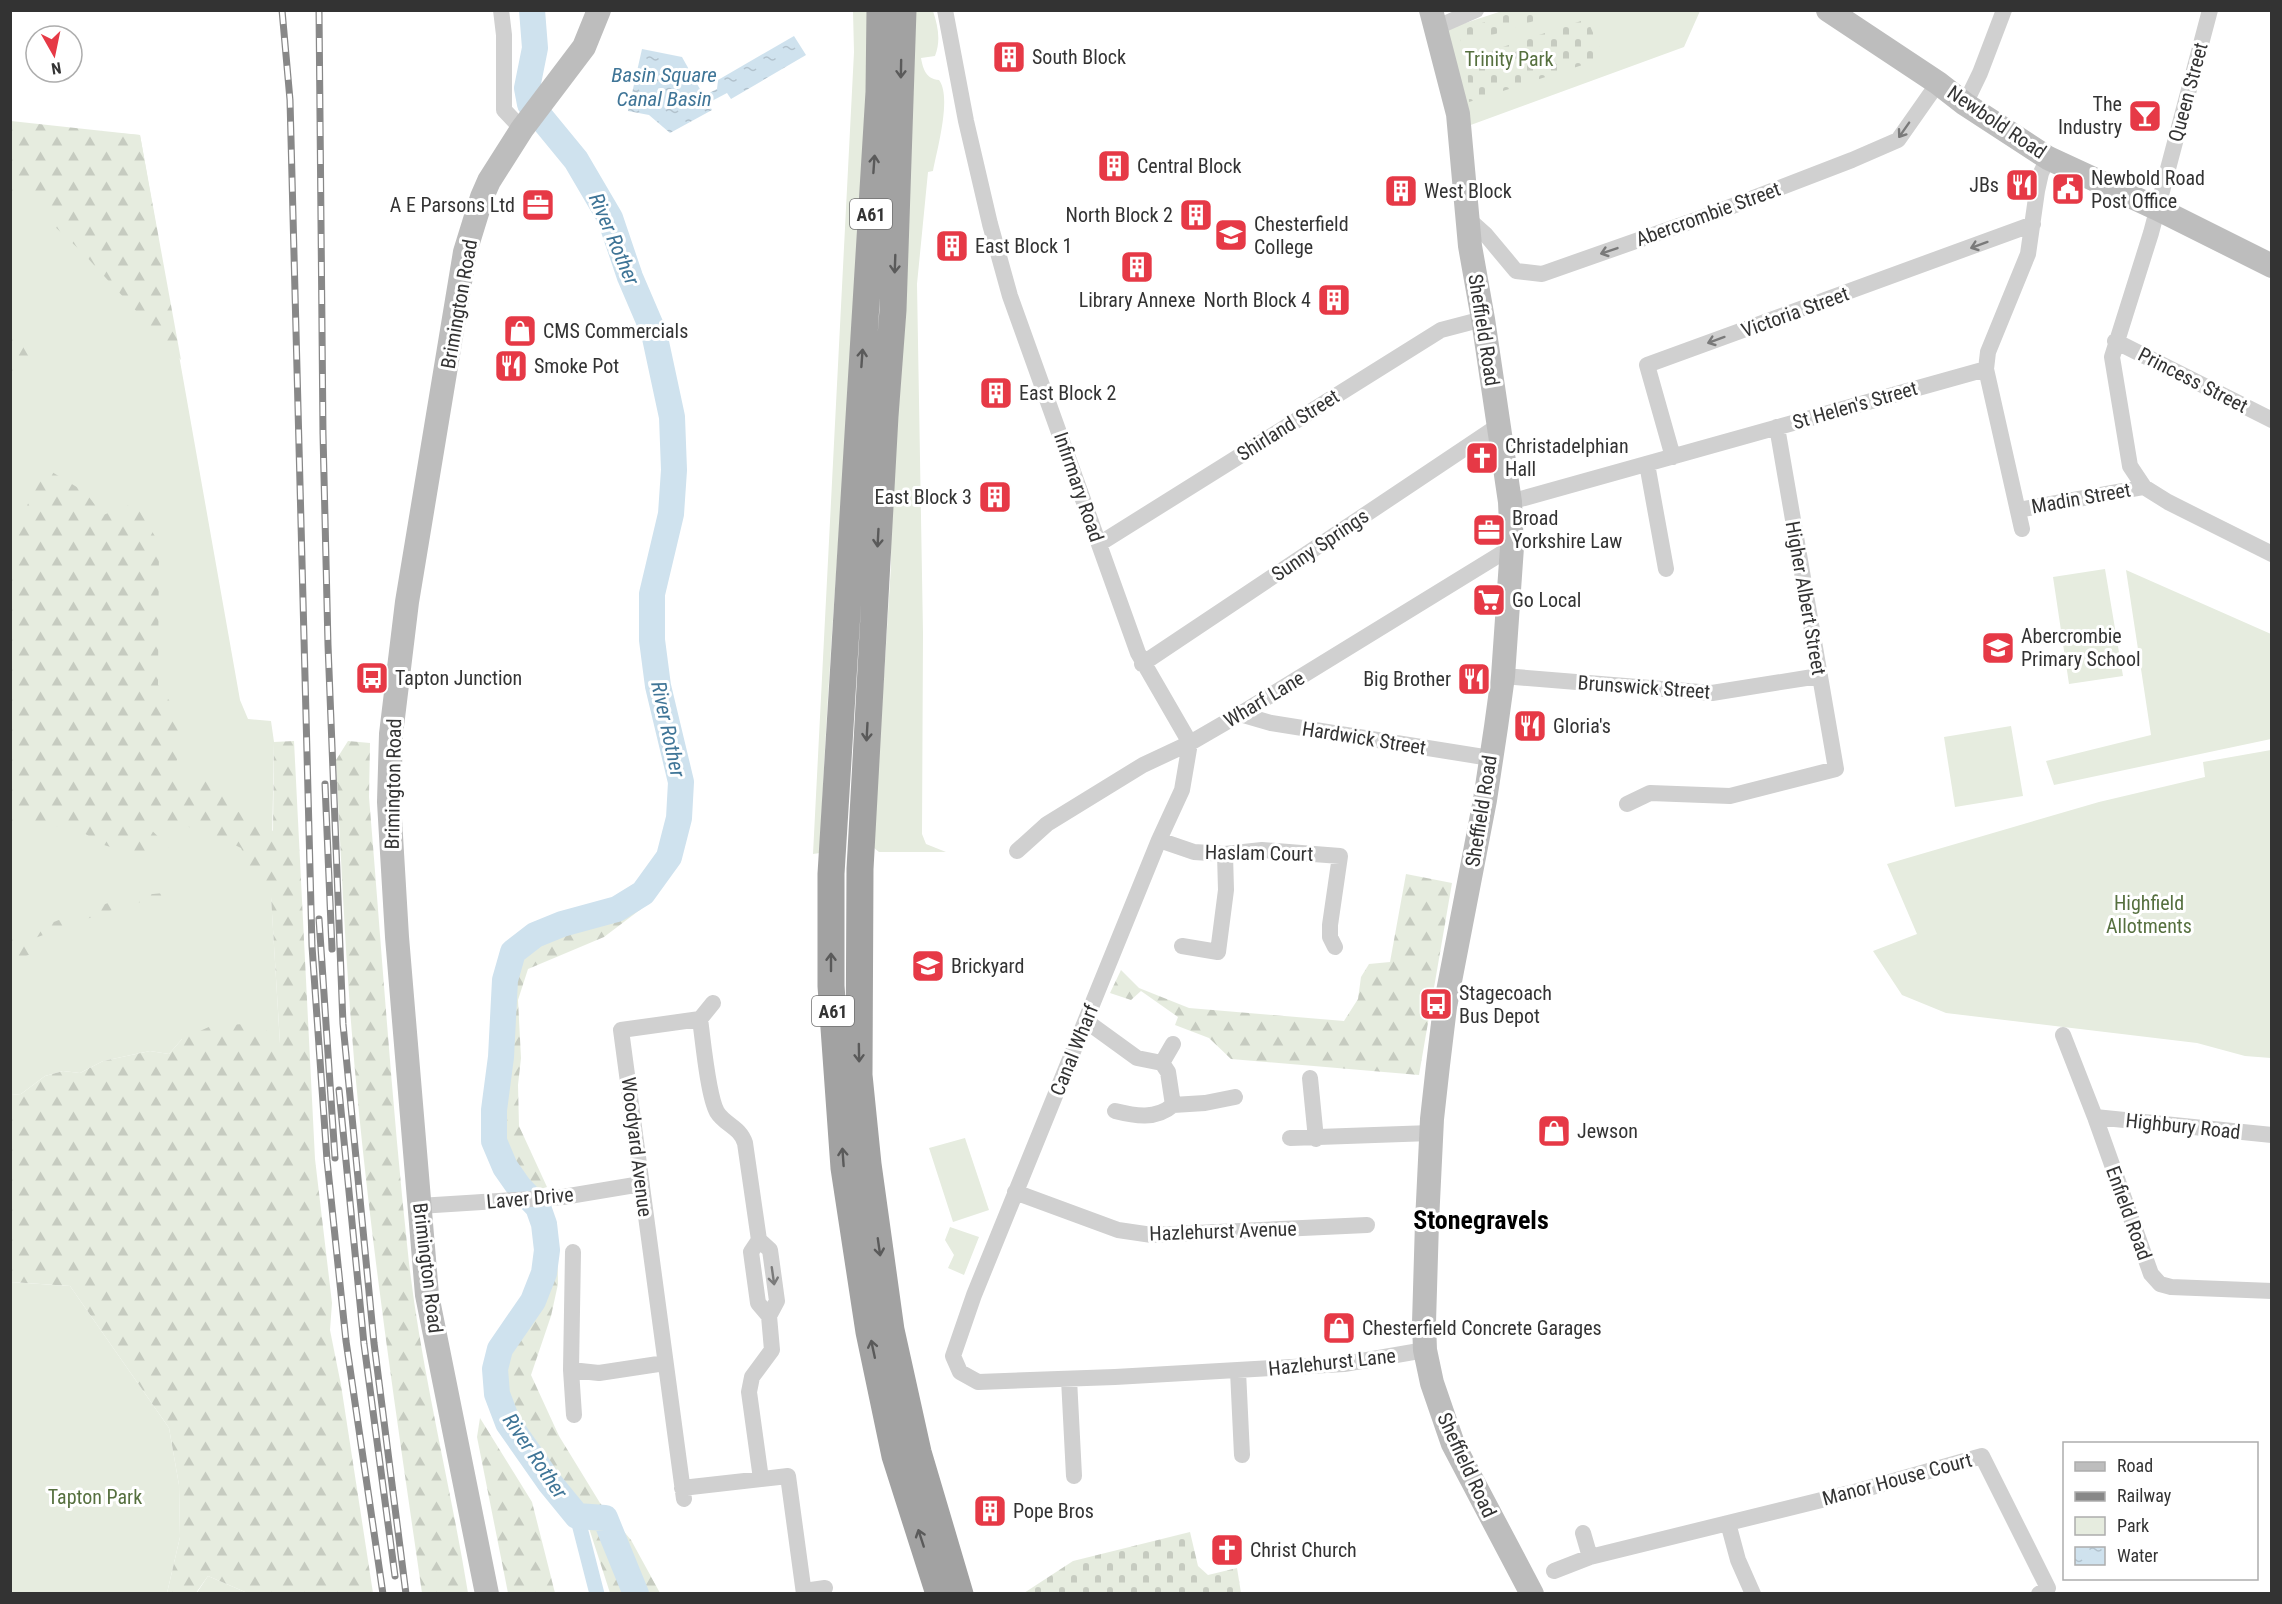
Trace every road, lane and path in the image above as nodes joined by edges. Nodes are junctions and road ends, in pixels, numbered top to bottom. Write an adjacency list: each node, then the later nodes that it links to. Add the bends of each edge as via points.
1 (501, 10): 13 (street, via 504,110)
2 (599, 10): 13 (main road, Brimington Road, via 584,47)
3 (880, 10): 85 (highway, A61, one-way to 3, via 895,1456 869,1332 844,1168 831,986 831,874 879,92)
4 (903, 10): 86 (highway, A61, one-way to 86, via 893,310 860,869 860,1075 891,1330 918,1452)
5 (945, 10): 31 (street, Infirmary Road, via 966,121 1010,296)
6 (1476, 10): 10 (street)
7 (1828, 10): 11 (main road, Newbold Road)
8 (2004, 10): 12 (street)
9 (2210, 10): 15 (street, Queen Street)
10 (1433, 19): 16 (main road, Sheffield Road, via 1458,114)
11 (1938, 83): 12 (main road, Newbold Road); 16 (street, Abercrombie Street, one-way to 16, via 1898,140 1704,217 1542,274 1516,271)
12 (1965, 104): 14 (main road, Newbold Road)
13 (522, 129): 64 (main road, Brimington Road, via 482,198 465,252 407,602 391,734 392,878)
14 (2048, 158): 15 (main road, Newbold Road); 17 (street, via 2041,173)
15 (2156, 208): 18 (main road, Newbold Road); 20 (street, Queen Street)
16 (1467, 218): 19 (main road, Sheffield Road)
17 (2033, 224): 21 (street, via 2028,254 1988,352); 25 (street, Victoria Street, one-way to 25, via 1647,365)
18 (2271, 266)
19 (1484, 319): 23 (main road, Sheffield Road); 31 (street, Shirland Street, via 1442,330)
20 (2115, 341): 22 (street, Princess Street); 27 (street, Queen Street, via 2112,357 2130,466)
21 (1986, 369): 24 (street, St Helen's Street); 29 (street)
22 (2271, 420)
23 (1498, 426): 28 (main road, Sheffield Road); 35 (street, Sunny Springs)
24 (1777, 427): 25 (street, St Helen's Street); 37 (street, Higher Albert Street)
25 (1672, 458): 26 (street, St Helen's Street)
26 (1647, 464): 28 (street, St Helen's Street); 34 (street)
27 (2144, 487): 29 (street, Madin Street); 33 (street)
28 (1510, 502): 32 (main road, Sheffield Road)
29 (2018, 510): 30 (street)
30 (2022, 529)
31 (1098, 544): 35 (street, Infirmary Road)
32 (1512, 547): 36 (main road, Sheffield Road); 38 (street, Wharf Lane)
33 (2271, 554)
34 (1666, 569)
35 (1142, 664): 39 (street, Infirmary Road)
36 (1503, 676): 37 (street, Brunswick Street, via 1712,693); 40 (main road, Sheffield Road)
37 (1820, 676): 41 (street, Higher Albert Street, via 1836,769 1730,796 1650,793)
38 (1240, 714): 39 (street, Wharf Lane); 40 (street, Hardwick Street, via 1271,723)
39 (1190, 743): 42 (street, Canal Wharf, via 1182,790); 43 (street, Wharf Lane, via 1143,765 1047,824)
40 (1490, 758): 58 (main road, Sheffield Road, via 1445,1007)
41 (1628, 804)
42 (1159, 840): 44 (street, Haslam Court, via 1194,852); 49 (street, Canal Wharf)
43 (1017, 850)
44 (1225, 854): 45 (street, via 1226,890 1218,952); 46 (street, Haslam Court, via 1262,849 1340,856 1330,925)
45 (1182, 946)
46 (1335, 947)
47 (713, 1003): 48 (street)
48 (700, 1019): 62 (street, Woodyard Avenue, via 621,1030); 77 (street, via 716,1111 740,1132 745,1143 759,1240 770,1250 777,1300 769,1316 772,1350 752,1377 749,1392)
49 (1086, 1021): 52 (street, via 1137,1058); 63 (street, Canal Wharf)
50 (2062, 1035): 57 (street, Enfield Road)
51 (1173, 1044): 52 (street)
52 (1162, 1063): 55 (street)
53 (1311, 1078): 61 (street)
54 (1235, 1097): 55 (street)
55 (1173, 1105): 56 (street, via 1156,1115 1134,1116)
56 (1115, 1111)
57 (2095, 1117): 59 (street, Highbury Road); 67 (street, Enfield Road, via 2151,1274 2160,1284)
58 (1431, 1133): 61 (street); 68 (main road, Sheffield Road)
59 (2271, 1135)
60 (1290, 1138): 61 (street)
61 (1316, 1138)
62 (641, 1184): 64 (street, Laver Drive, via 549,1198); 70 (street, Woodyard Avenue)
63 (1015, 1192): 65 (street, Hazlehurst Avenue, via 1119,1230 1152,1235); 69 (street, Canal Wharf)
64 (419, 1206): 84 (main road, Brimington Road, via 427,1294)
65 (1366, 1225)
66 (573, 1252): 71 (street)
67 (2271, 1291)
68 (1425, 1350): 72 (street, Hazlehurst Lane, via 1344,1364); 87 (main road, Sheffield Road, via 1453,1444)
69 (953, 1356): 73 (street, Hazlehurst Lane, via 960,1372 978,1382)
70 (665, 1363): 71 (street, via 598,1374); 77 (street, Woodyard Avenue, via 683,1494)
71 (571, 1370): 74 (street)
72 (1238, 1371): 73 (street, Hazlehurst Lane); 75 (street)
73 (1069, 1379): 76 (street)
74 (573, 1415)
75 (1242, 1455)
76 (1074, 1476)
77 (761, 1479): 83 (street, Woodyard Avenue, via 788,1476)
78 (1728, 1524): 80 (street, Manor House Court); 88 (street); 89 (street, Manor House Court, via 1982,1456 2048,1588)
79 (1583, 1533): 80 (street)
80 (1590, 1557): 81 (street, Manor House Court)
81 (1554, 1571)
82 (825, 1588): 83 (street, Woodyard Avenue)
83 (804, 1592)
84 (486, 1593)
85 (939, 1593)
86 (960, 1593)
87 (1532, 1593)
88 (1753, 1593)
89 (2039, 1593)

